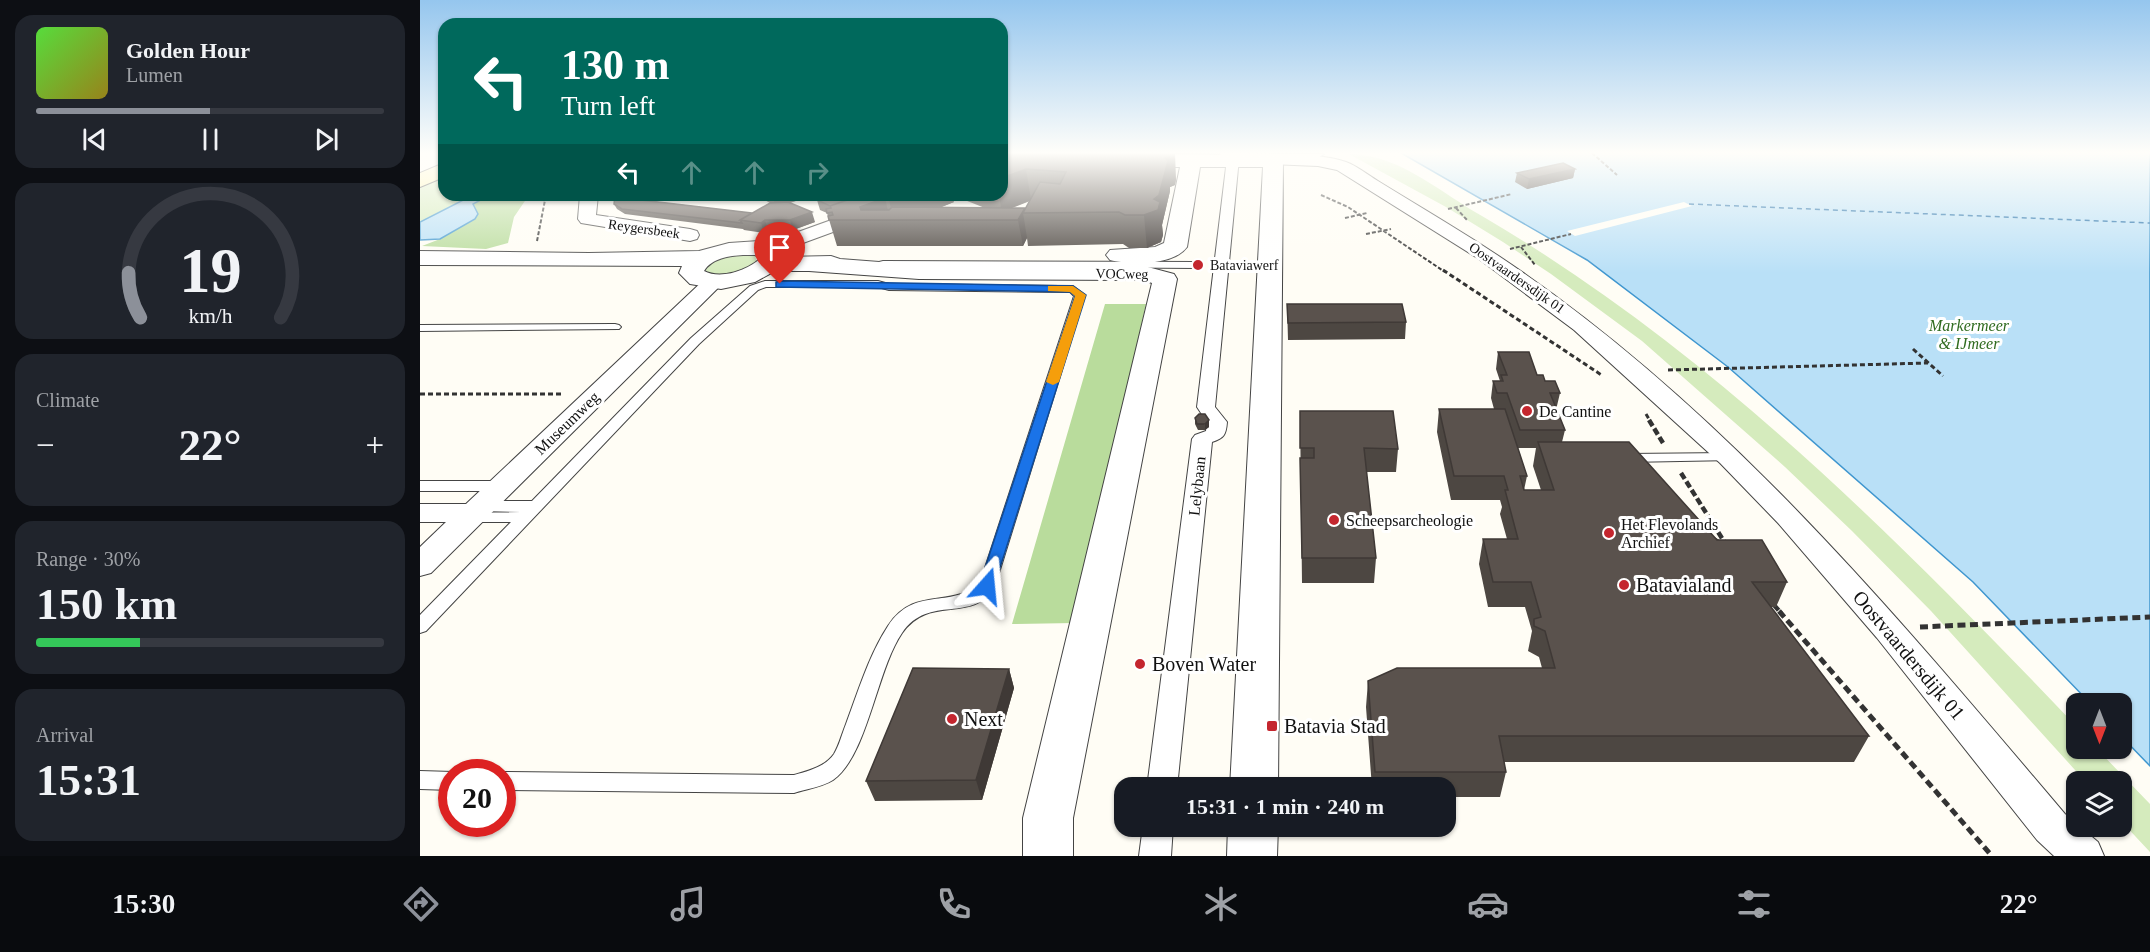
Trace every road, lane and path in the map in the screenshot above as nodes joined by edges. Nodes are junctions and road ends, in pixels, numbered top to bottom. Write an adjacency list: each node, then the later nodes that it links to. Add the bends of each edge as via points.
1 (1192, 193): 23 (street, via 1175,247)
2 (1229, 193): 51 (street, Lelybaan, via 1206,407 1217,422 1216,434 1202,439)
3 (1272, 193): 52 (street)
4 (1387, 193): 37 (street, Oostvaardersdijk 01, via 1520,279 1582,325)
5 (1512, 194): 9 (path)
6 (1321, 195): 11 (path)
7 (588, 201): 17 (street, Reygersbeek, via 587,219)
8 (903, 201): 19 (street)
9 (1455, 207)
10 (1367, 213): 11 (path)
11 (1359, 215): 12 (path); 14 (path)
12 (1345, 218)
13 (1391, 229): 14 (path)
14 (1383, 230): 15 (path); 33 (path)
15 (1366, 234)
16 (1571, 234): 18 (path)
17 (690, 235)
18 (1509, 249)
19 (768, 257): 21 (street, VOCweg, via 737,248); 22 (street, VOCweg, via 812,264); 26 (street, via 743,277)
20 (420, 258): 21 (street)
21 (697, 264): 25 (street); 26 (street, via 696,278)
22 (905, 264): 23 (street, VOCweg, via 1144,273); 24 (lane)
23 (1164, 264): 58 (street, via 1165,286 1048,818)
24 (1198, 265)
25 (420, 267)
26 (714, 281): 35 (street, Museumweg)
27 (420, 327): 28 (lane)
28 (615, 327)
29 (1913, 349): 30 (path)
30 (1928, 363): 31 (path); 32 (path)
31 (1673, 370)
32 (1943, 376)
33 (1612, 382)
34 (420, 394): 35 (path)
35 (597, 394): 41 (street, Museumweg)
36 (1641, 405): 39 (path)
37 (1730, 457): 39 (lane); 62 (street, Oostvaardersdijk 01, via 1889,629 2051,827)
38 (1613, 458): 39 (lane)
39 (1672, 458): 45 (path)
40 (420, 486): 41 (lane)
41 (502, 486): 42 (street, Museumweg)
42 (475, 512): 43 (lane); 44 (street); 46 (street, Museumweg)
43 (531, 512): 50 (lane); 55 (lane, via 695,341 754,288 765,284 878,284 1073,289 1080,295 987,586 977,598 962,604 928,606 911,612 894,630 841,760 824,775 794,784)
44 (420, 513)
45 (1728, 548)
46 (420, 566)
47 (1773, 603): 61 (path)
48 (2150, 617): 49 (path)
49 (1949, 625)
50 (420, 626)
51 (1163, 777)
52 (1254, 777)
53 (420, 780): 54 (lane)
54 (438, 781)
55 (516, 781)
56 (1157, 837): 59 (street)
57 (1253, 837): 60 (street)
58 (1048, 856)
59 (1155, 856)
60 (1252, 856)
61 (1992, 856)
62 (2083, 856)

